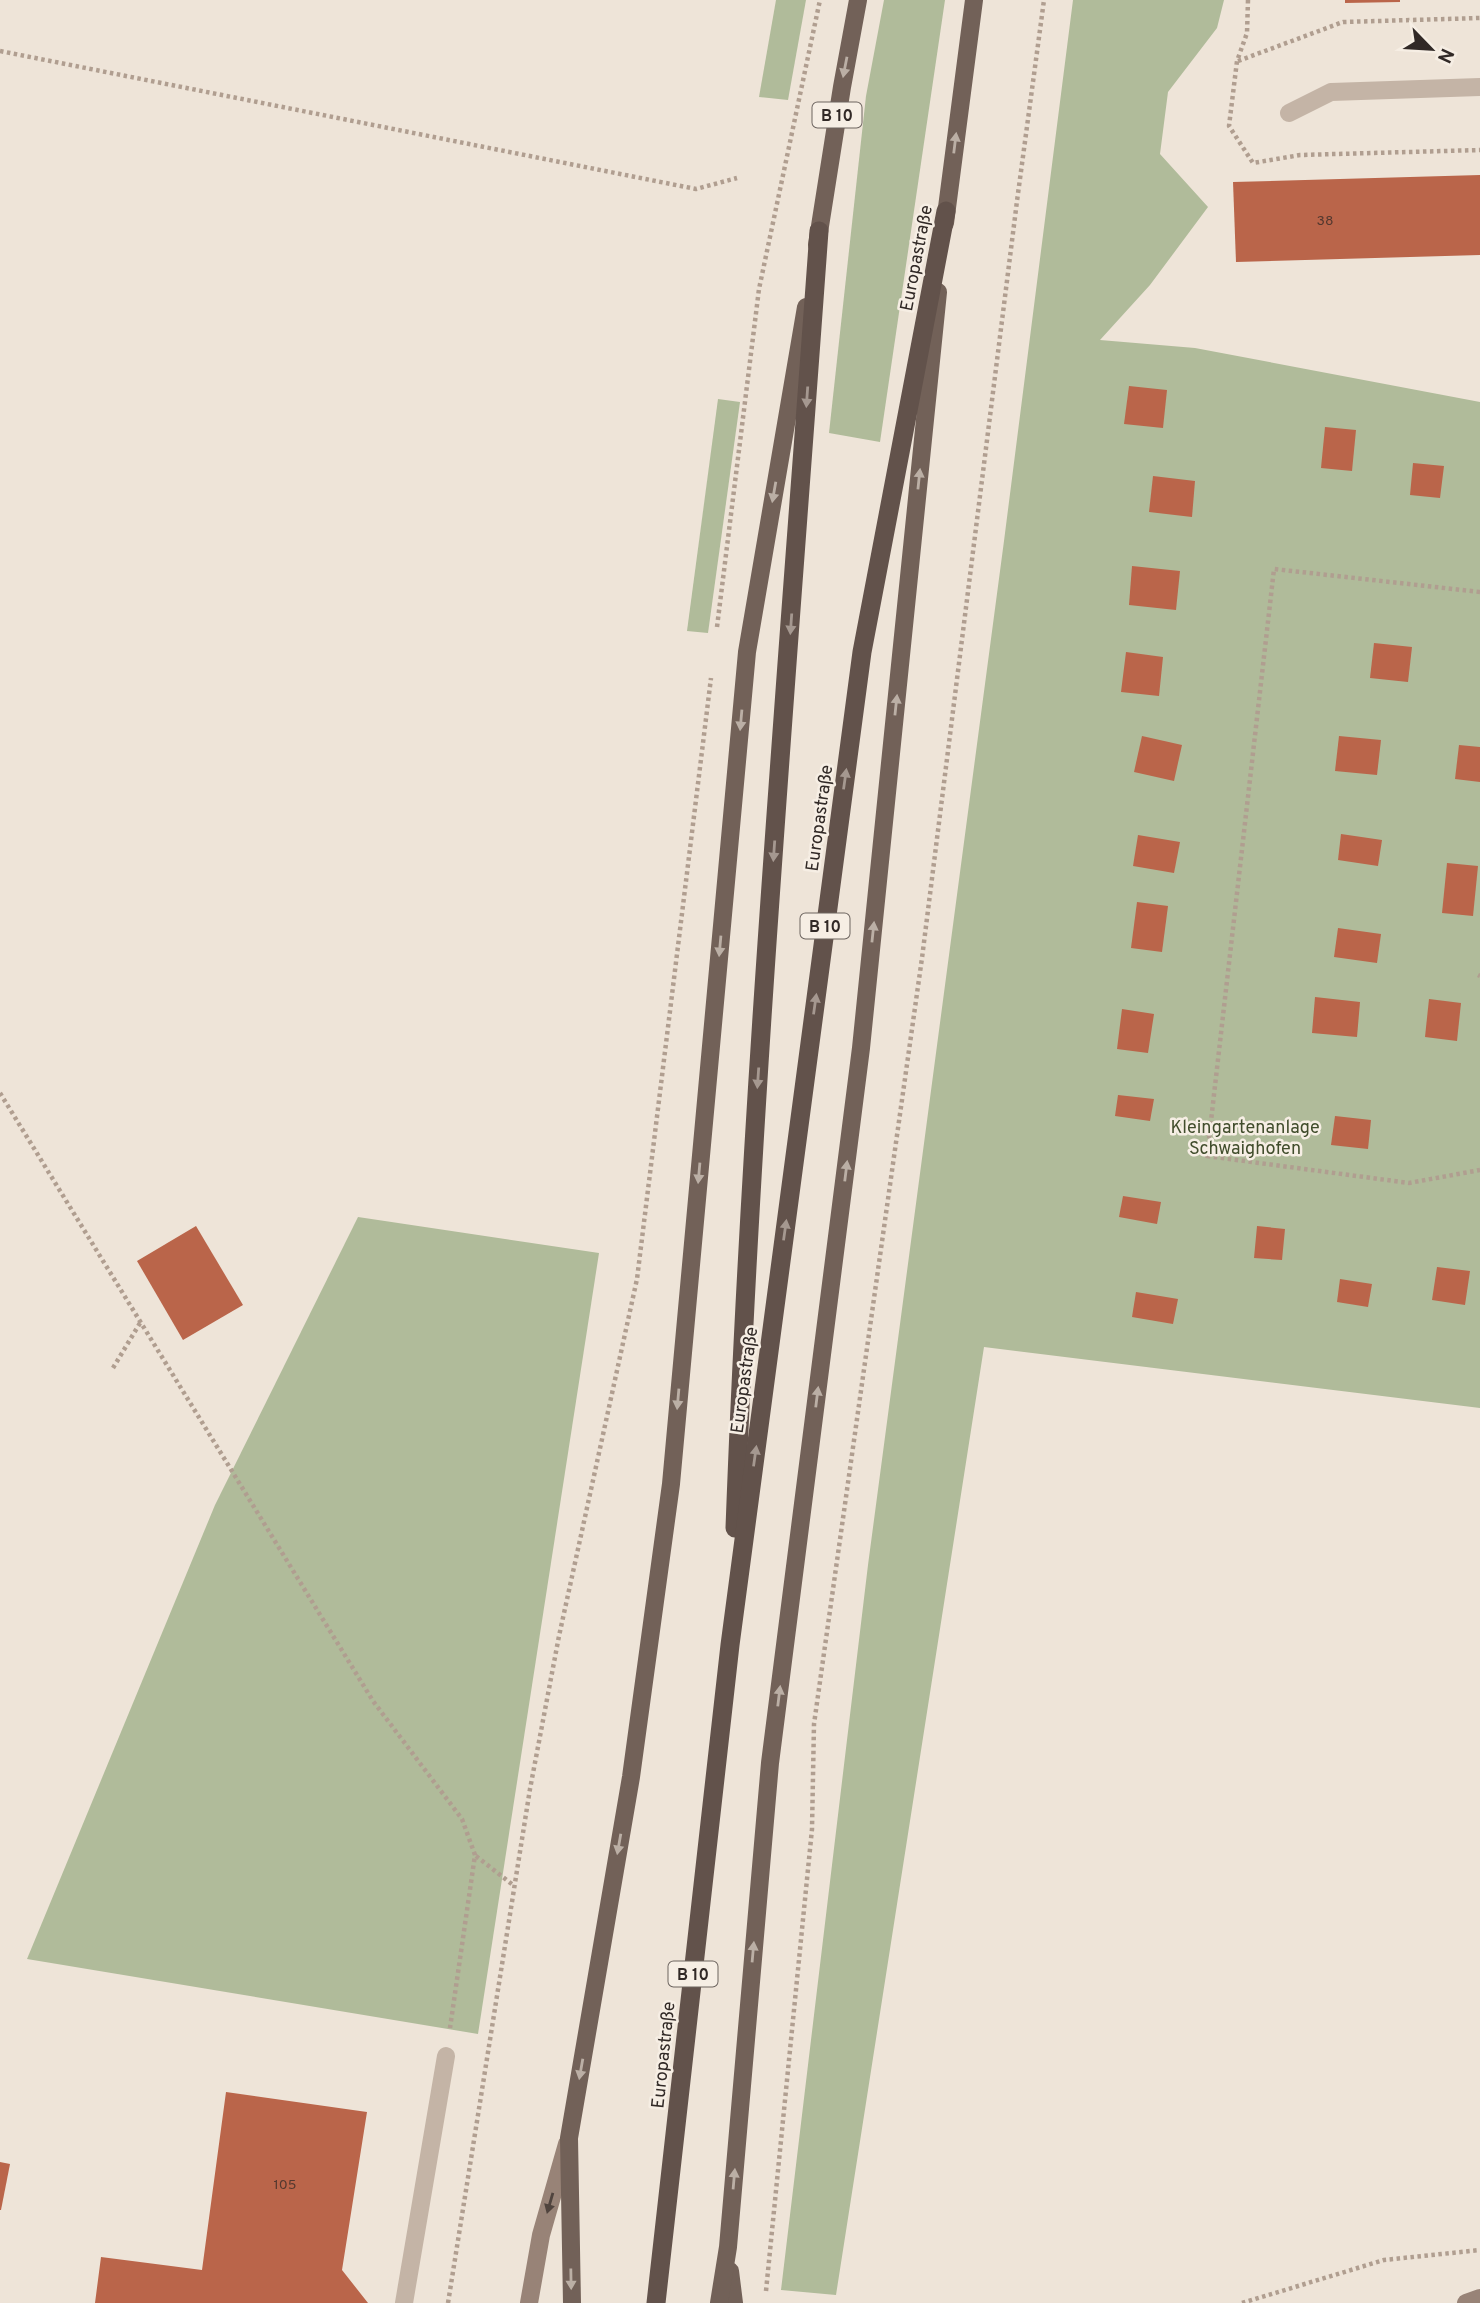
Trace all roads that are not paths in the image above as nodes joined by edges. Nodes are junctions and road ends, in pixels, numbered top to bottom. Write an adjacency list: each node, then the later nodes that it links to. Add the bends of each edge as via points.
1 (858, 0): 6 (main road, Europastraße / B 10, one-way to 6)
2 (974, 0): 5 (main road, Europastraße / B 10, one-way to 2)
3 (1480, 87): 4 (lane, via 1331,92)
4 (1289, 113)
5 (946, 211): 7 (highway, Europastraße / B 10, one-way to 5, via 862,652); 10 (main road, one-way to 5, via 770,1763 861,1048)
6 (819, 231): 7 (highway, Europastraße / B 10, one-way to 7, via 754,1141); 9 (main road, one-way to 9, via 747,652 671,1484 631,1777)
7 (730, 1645): 15 (highway, Europastraße / B 10)
8 (446, 2056): 12 (lane)
9 (569, 2138): 13 (main road, one-way to 13, via 541,2235); 14 (main road, one-way to 14)
10 (728, 2247): 16 (main road); 17 (main road)
11 (1480, 2298): 18 (main road)
12 (404, 2303)
13 (529, 2303)
14 (572, 2303)
15 (656, 2303)
16 (719, 2303)
17 (734, 2303)
18 (1466, 2303)

